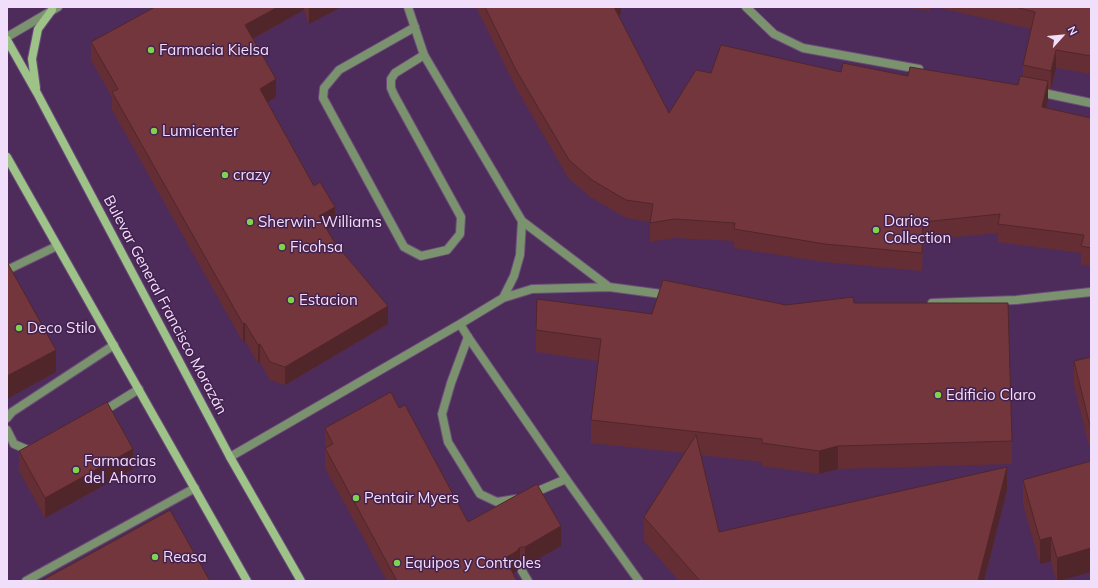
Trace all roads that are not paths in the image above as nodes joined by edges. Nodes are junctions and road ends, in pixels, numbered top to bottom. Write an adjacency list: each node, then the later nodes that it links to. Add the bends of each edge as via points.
1 (408, 7): 4 (street)
2 (746, 7): 8 (street, via 774,34 803,48)
3 (55, 9): 5 (street); 10 (main road, via 38,29 32,59)
4 (414, 27): 7 (street); 7 (street, via 339,70 324,88 323,98 404,247 421,256 447,250 460,234 461,217 391,88 391,79 395,73)
5 (7, 37)
6 (7, 40): 10 (main road, Bulevar General Francisco Morazán)
7 (424, 55): 13 (street)
8 (927, 70)
9 (1027, 90): 11 (street)
10 (37, 93): 29 (main road, Bulevar General Francisco Morazán)
11 (1091, 103)
12 (7, 157): 14 (main road)
13 (522, 221): 16 (street); 19 (street, via 520,254 514,276)
14 (57, 246): 15 (street); 23 (main road)
15 (7, 270)
16 (609, 287): 18 (street); 19 (street, via 532,289)
17 (1091, 292): 20 (street, via 1016,300)
18 (681, 296)
19 (503, 298): 21 (street)
20 (920, 304)
21 (460, 324): 22 (street); 29 (street)
22 (468, 337): 30 (street); 30 (street, via 450,383 442,414 448,442 480,494 497,502 526,497)
23 (114, 345): 24 (main road); 26 (street, via 12,412)
24 (138, 389): 25 (street); 31 (main road)
25 (93, 417)
26 (7, 418)
27 (7, 430): 28 (street, via 14,444 28,450)
28 (41, 448)
29 (230, 457): 35 (main road, Bulevar General Francisco Morazán)
30 (566, 479): 37 (street)
31 (194, 488): 33 (street); 34 (main road)
32 (522, 571): 36 (street)
33 (26, 581)
34 (247, 581)
35 (301, 581)
36 (528, 581)
37 (638, 581)

